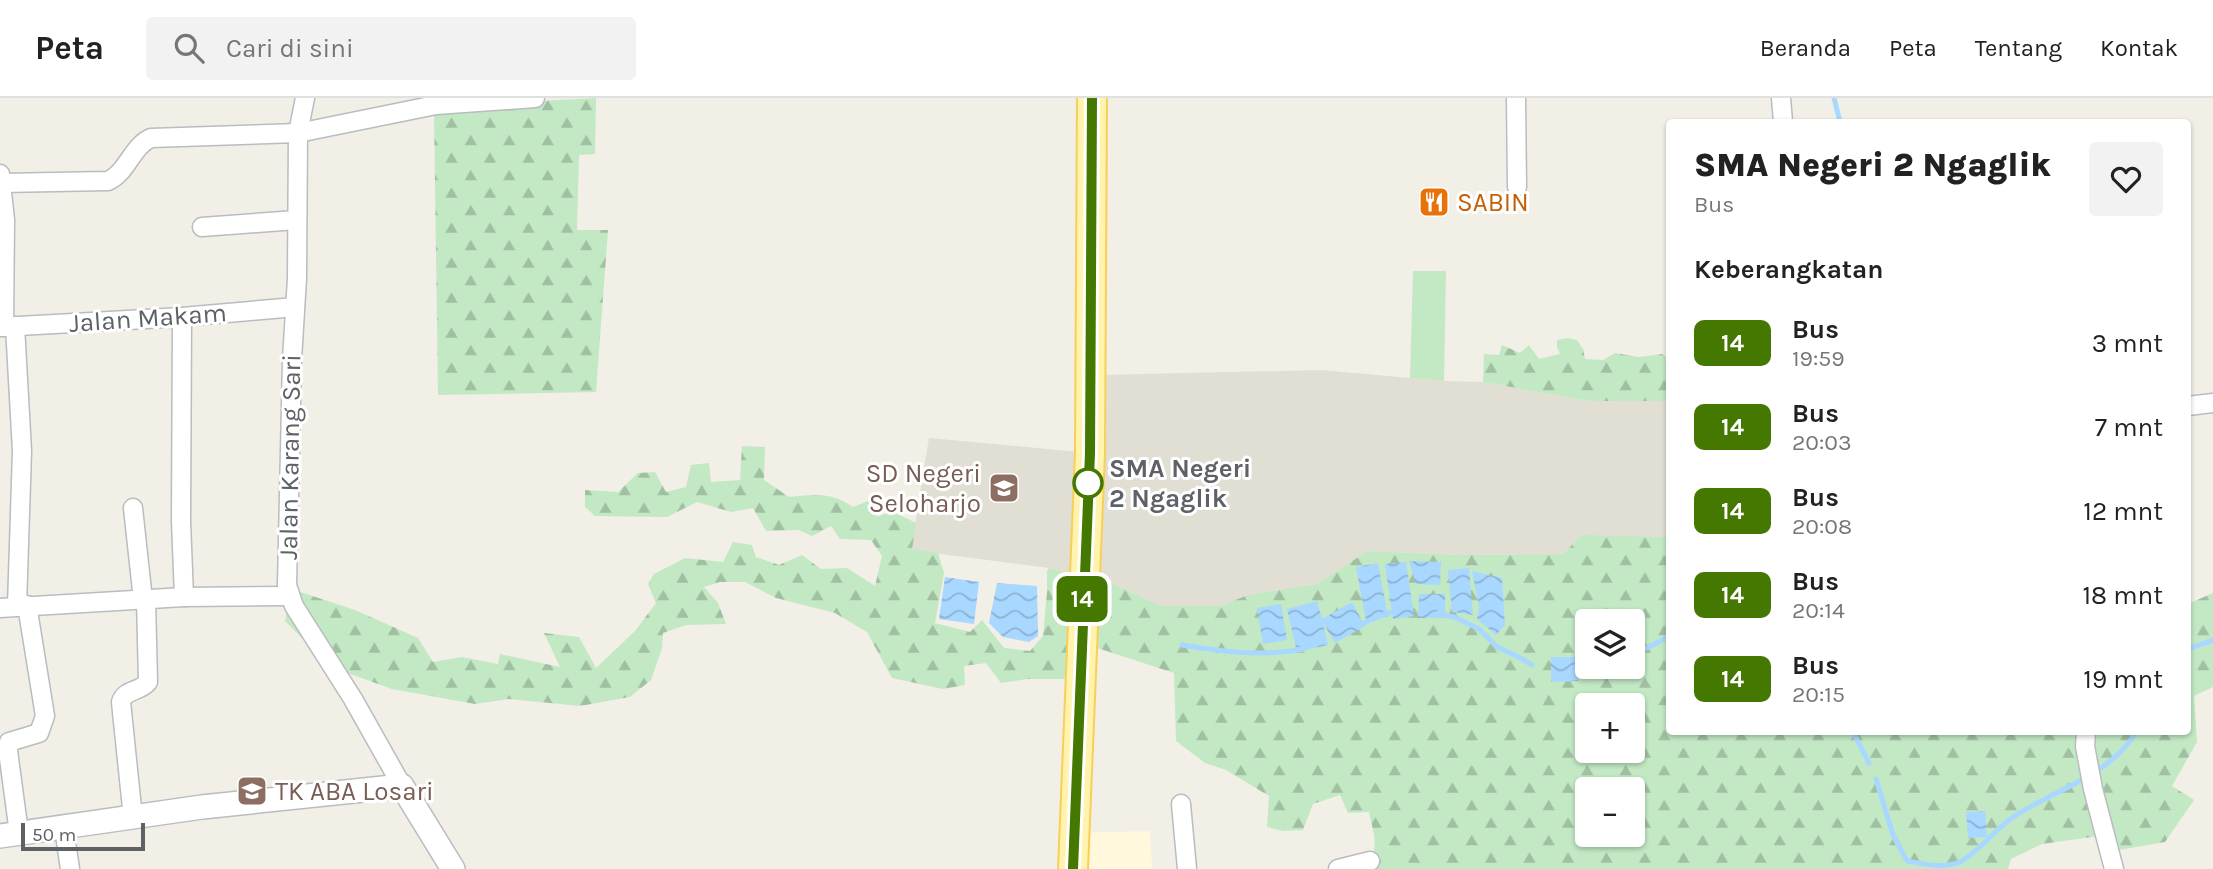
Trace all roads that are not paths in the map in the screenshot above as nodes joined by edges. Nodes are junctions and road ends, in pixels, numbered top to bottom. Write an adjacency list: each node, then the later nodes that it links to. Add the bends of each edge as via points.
1 (304, 98): 7 (street, Jalan Karang Sari)
2 (535, 98): 7 (street, via 436,105)
3 (1092, 98): 32 (main road, via 1090,453)
4 (1516, 98): 9 (street)
5 (1782, 98): 6 (street)
6 (1783, 119)
7 (298, 133): 8 (street, via 150,138 108,181); 10 (street, Jalan Karang Sari)
8 (1, 178): 11 (street)
9 (1517, 187)
10 (296, 220): 12 (street); 13 (street, Jalan Karang Sari)
11 (2, 221): 15 (street)
12 (202, 226)
13 (295, 307): 14 (street, Jalan Makam); 19 (street, Jalan Karang Sari, via 286,584)
14 (182, 317): 15 (street, Jalan Makam); 20 (street)
15 (6, 326): 22 (street, via 22,451)
16 (2213, 403): 17 (street)
17 (2191, 406)
18 (133, 508): 21 (street)
19 (290, 596): 20 (street); 24 (street, Jalan Karang Sari)
20 (184, 597): 21 (street)
21 (145, 600): 22 (street); 26 (street, via 148,682 125,694 121,702)
22 (15, 606): 28 (street, via 46,716 39,733 9,742)
23 (2086, 735): 35 (street)
24 (402, 786): 26 (street); 31 (street)
25 (1181, 804): 33 (street)
26 (134, 818): 27 (street)
27 (64, 828): 28 (street); 30 (street)
28 (9, 835)
29 (1370, 862): 34 (street)
30 (70, 869)
31 (453, 869)
32 (1073, 869)
33 (1187, 869)
34 (1338, 869)
35 (2114, 869)

